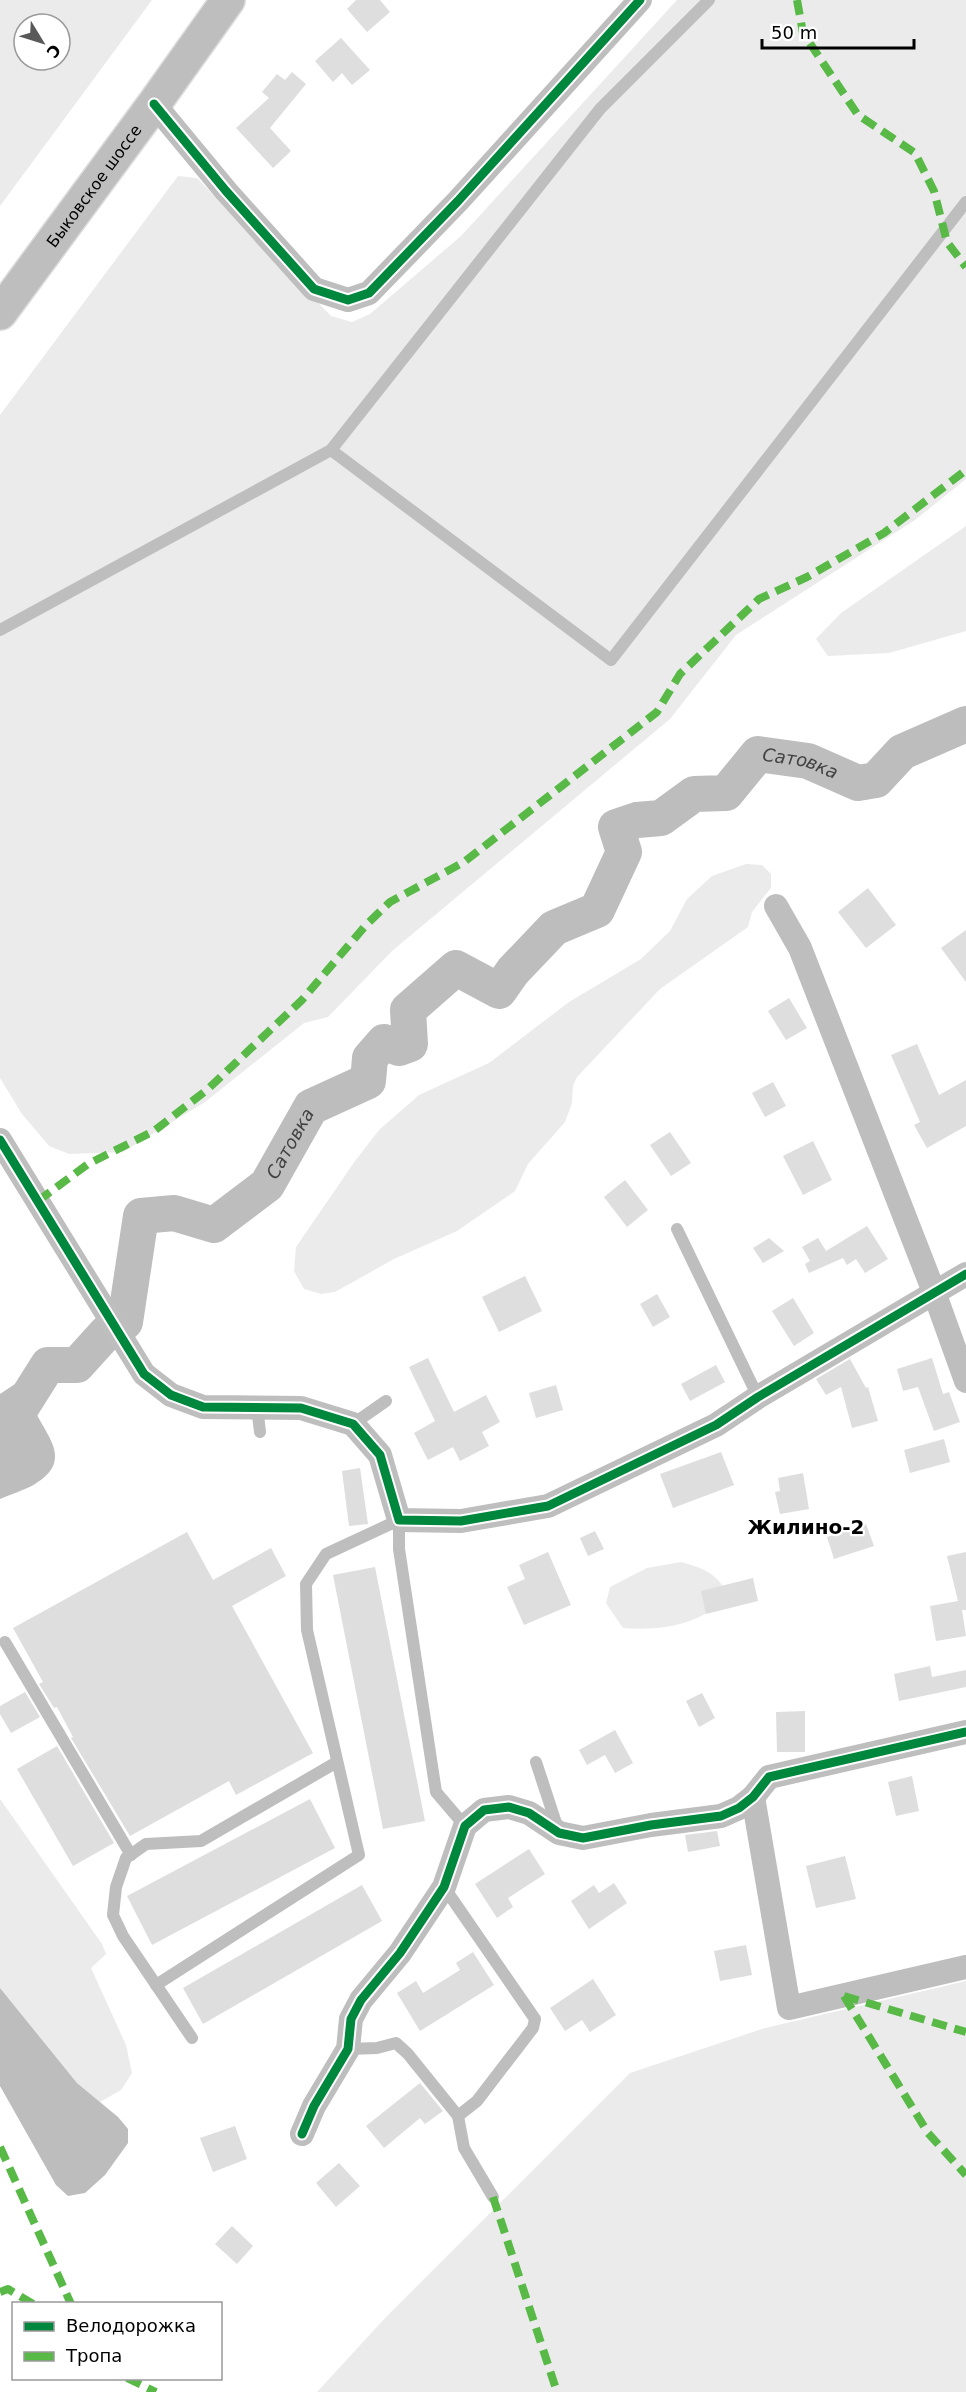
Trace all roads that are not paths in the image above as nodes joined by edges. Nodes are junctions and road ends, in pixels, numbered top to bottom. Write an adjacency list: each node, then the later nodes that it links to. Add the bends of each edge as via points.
1 (228, 0): 4 (main road, Быковское шоссе)
2 (640, 0): 4 (street, via 450,210 369,293 348,300 314,289)
3 (709, 0): 7 (lane, via 600,109)
4 (154, 104): 6 (main road, Быковское шоссе)
5 (966, 202): 7 (lane, via 611,660)
6 (0, 313)
7 (331, 450): 8 (lane)
8 (0, 630)
9 (776, 906): 13 (street, via 800,948)
10 (0, 1140): 17 (street, via 144,1374 171,1395 203,1407)
11 (677, 1229): 15 (lane)
12 (966, 1274): 13 (street)
13 (934, 1292): 14 (street); 15 (street)
14 (966, 1381)
15 (758, 1397): 20 (street, via 716,1425 548,1506 436,1528)
16 (386, 1401): 18 (lane)
17 (256, 1407): 18 (street, via 301,1408); 19 (lane)
18 (354, 1424): 20 (street, via 380,1455)
19 (260, 1432)
20 (399, 1520): 23 (lane, via 326,1554 306,1584 307,1630); 26 (lane, via 399,1549 436,1792)
21 (5, 1642): 28 (lane)
22 (966, 1732): 25 (street, via 769,1777)
23 (337, 1762): 28 (lane, via 201,1841 146,1844); 31 (lane, via 358,1855)
24 (536, 1762): 27 (lane)
25 (753, 1797): 27 (street, via 721,1816 583,1838); 30 (street, via 789,2008)
26 (465, 1826): 27 (street, via 484,1809 509,1807 529,1813); 29 (street)
27 (559, 1833)
28 (131, 1855): 31 (lane, via 126,1858 116,1887 113,1915)
29 (444, 1887): 33 (street, via 400,1953 361,2000 351,2019); 34 (lane, via 535,2019 533,2028 477,2101)
30 (966, 1967)
31 (156, 1985): 32 (lane)
32 (192, 2038)
33 (348, 2049): 34 (lane, via 396,2043); 35 (street)
34 (458, 2116): 36 (lane, via 464,2148)
35 (302, 2134)
36 (493, 2197)

